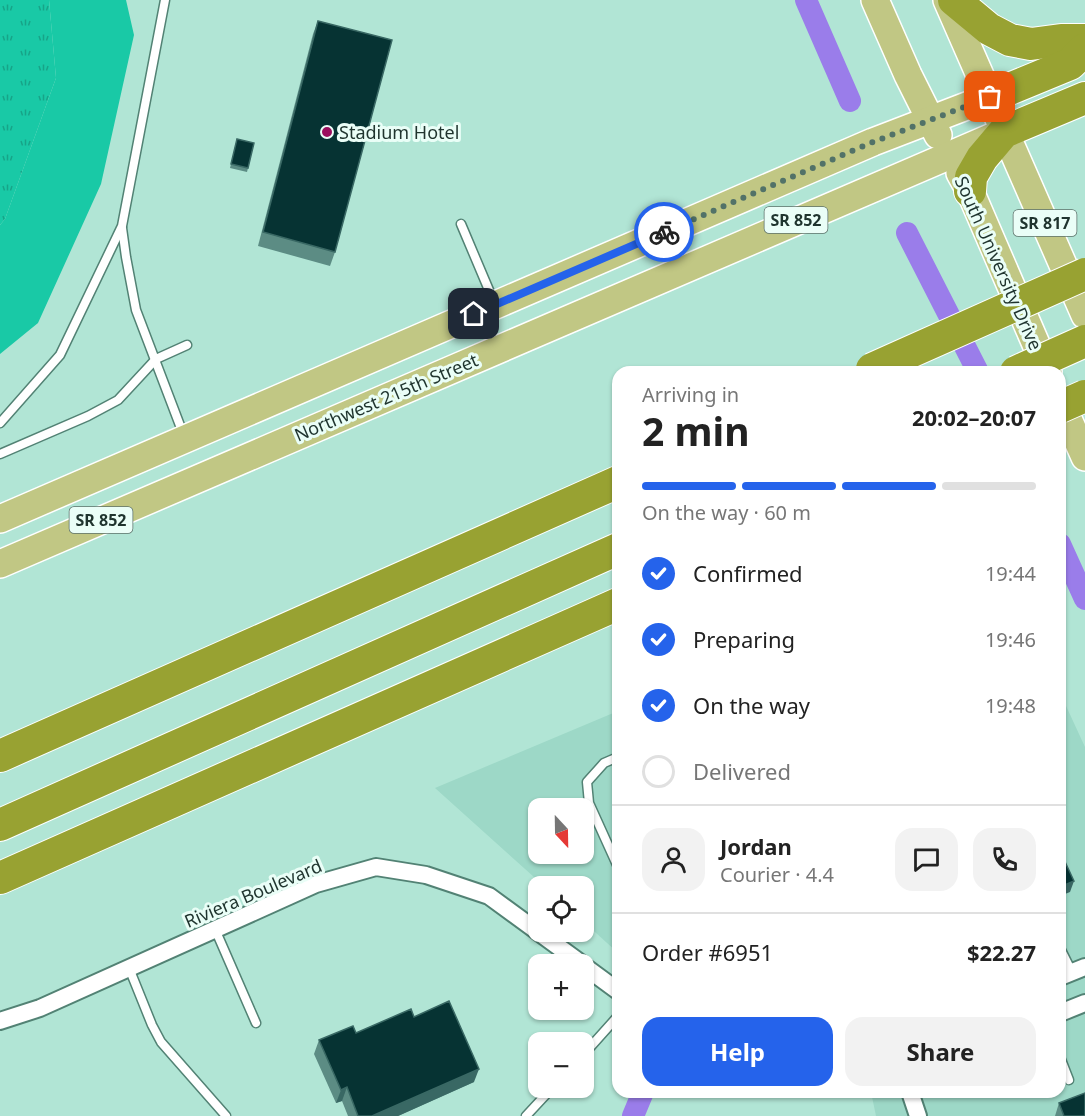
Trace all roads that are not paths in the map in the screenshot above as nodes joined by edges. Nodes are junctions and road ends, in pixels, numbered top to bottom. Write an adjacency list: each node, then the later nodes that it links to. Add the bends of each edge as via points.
1 (165, 0): 14 (lane)
2 (875, 0): 9 (main road, SR 817)
3 (947, 0): 7 (main road, SR 817)
4 (954, 0): 5 (highway, via 989,29 1010,40 1031,44)
5 (1085, 40)
6 (1085, 49): 7 (highway, via 1070,64)
7 (990, 97): 9 (main road, SR 852); 10 (main road, SR 817)
8 (1085, 98): 10 (highway)
9 (929, 121): 11 (main road, SR 817); 16 (main road, SR 852)
10 (1005, 132): 11 (main road, Northwest 215th Street / SR 852); 12 (highway, via 982,158 971,177); 17 (main road, SR 817)
11 (949, 154): 12 (main road, South University Drive / SR 817); 31 (main road, Northwest 215th Street / SR 852)
12 (970, 191): 23 (main road, South University Drive / SR 817)
13 (461, 224): 16 (lane)
14 (122, 226): 20 (lane, via 136,310); 27 (lane, via 60,355)
15 (1085, 274): 21 (highway, bridge)
16 (495, 305): 28 (main road, SR 852)
17 (1085, 315)
18 (1085, 341): 22 (highway, bridge)
19 (187, 345): 20 (lane)
20 (156, 358): 28 (lane); 29 (lane, via 118,399)
21 (880, 366)
22 (1029, 366)
23 (1045, 366)
24 (1085, 396): 25 (highway, bridge)
25 (1066, 404)
26 (1066, 414): 30 (main road)
27 (0, 423)
28 (186, 439): 31 (main road); 33 (main road, SR 852)
29 (0, 454)
30 (1085, 457)
31 (202, 477): 35 (main road, Northwest 215th Street / SR 852)
32 (612, 485): 37 (highway)
33 (0, 519)
34 (612, 552): 39 (highway)
35 (0, 564)
36 (612, 607): 41 (highway)
37 (0, 756)
38 (612, 760): 40 (lane, via 587,782 589,803)
39 (0, 825)
40 (612, 854)
41 (0, 878)
42 (215, 929): 43 (street, Riviera Boulevard, via 316,884 376,867 426,874 489,896); 44 (street, Riviera Boulevard); 50 (lane)
43 (568, 954)
44 (129, 968): 49 (street, Riviera Boulevard, via 40,1008); 57 (lane, via 161,1042)
45 (594, 973): 46 (street, Riviera Boulevard)
46 (612, 987)
47 (1085, 1003): 48 (street)
48 (1066, 1011)
49 (0, 1021)
50 (256, 1023)
51 (612, 1023): 52 (lane)
52 (594, 1043)
53 (1066, 1071): 54 (lane)
54 (1070, 1080)
55 (543, 1098): 58 (lane)
56 (912, 1098): 59 (street)
57 (226, 1116)
58 (526, 1116)
59 (918, 1116)

